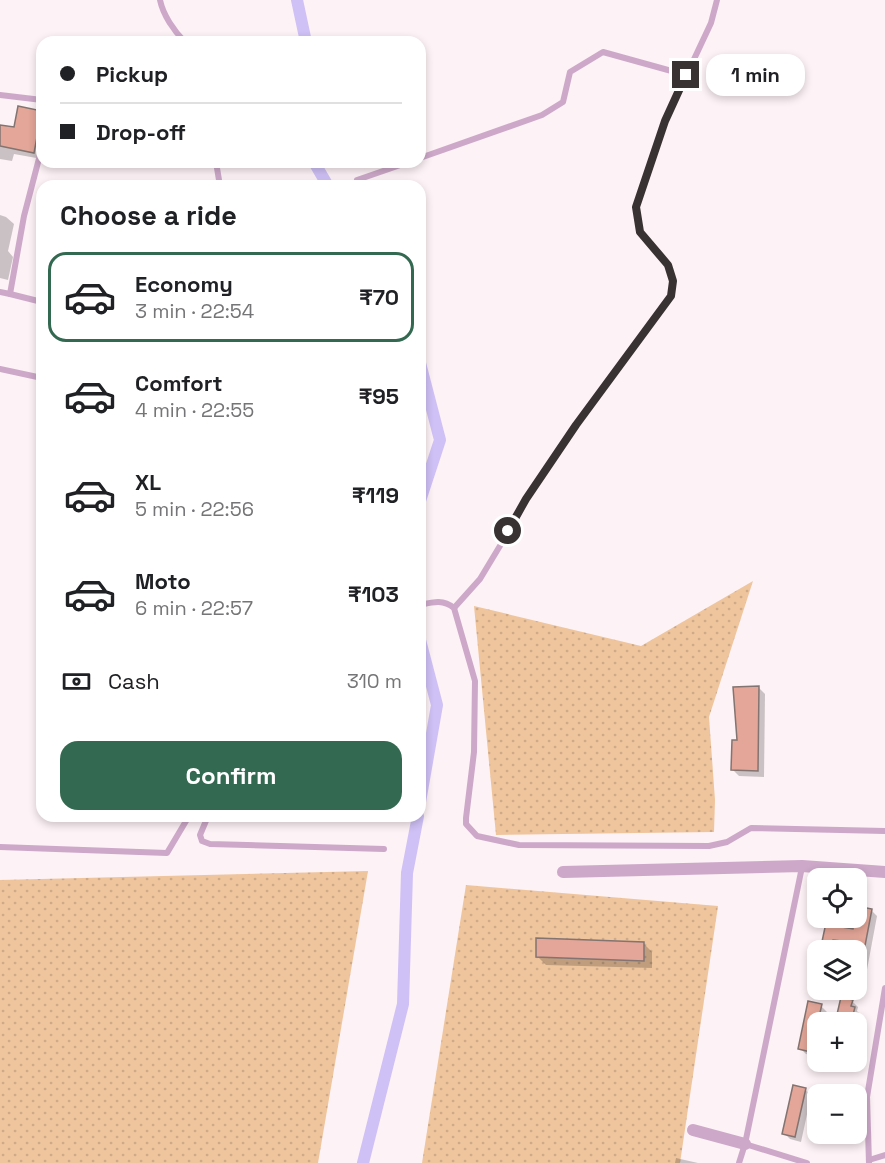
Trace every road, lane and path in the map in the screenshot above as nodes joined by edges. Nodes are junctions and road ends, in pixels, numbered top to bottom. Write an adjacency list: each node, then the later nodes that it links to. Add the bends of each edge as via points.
1 (160, 0): 3 (lane, via 161,8)
2 (717, 0): 4 (lane)
3 (181, 36)
4 (686, 75): 7 (lane, via 603,52 570,72 563,102 542,115); 17 (lane, via 665,121 636,207 640,232 668,265 673,281 671,296 526,499 480,579)
5 (0, 95): 6 (lane)
6 (36, 99)
7 (426, 156)
8 (37, 168): 12 (lane)
9 (392, 168): 10 (lane)
10 (357, 180)
11 (0, 292): 12 (lane)
12 (10, 294): 13 (lane)
13 (36, 300)
14 (0, 369): 15 (lane)
15 (36, 377)
16 (426, 603): 17 (lane, via 440,601)
17 (454, 608): 20 (lane, via 475,681 474,752 466,824 477,836 519,845 676,847 718,846 751,828)
18 (185, 822): 21 (lane, via 167,853)
19 (205, 822): 22 (lane, via 200,835 202,842 210,844)
20 (885, 831)
21 (0, 848)
22 (384, 849)
23 (802, 866): 24 (street); 25 (street); 28 (lane)
24 (563, 872)
25 (885, 872)
26 (885, 988): 30 (lane, via 867,1097)
27 (693, 1130): 28 (street)
28 (745, 1144): 31 (lane); 32 (lane)
29 (885, 1155): 30 (lane)
30 (869, 1161)
31 (739, 1163)
32 (807, 1163)

